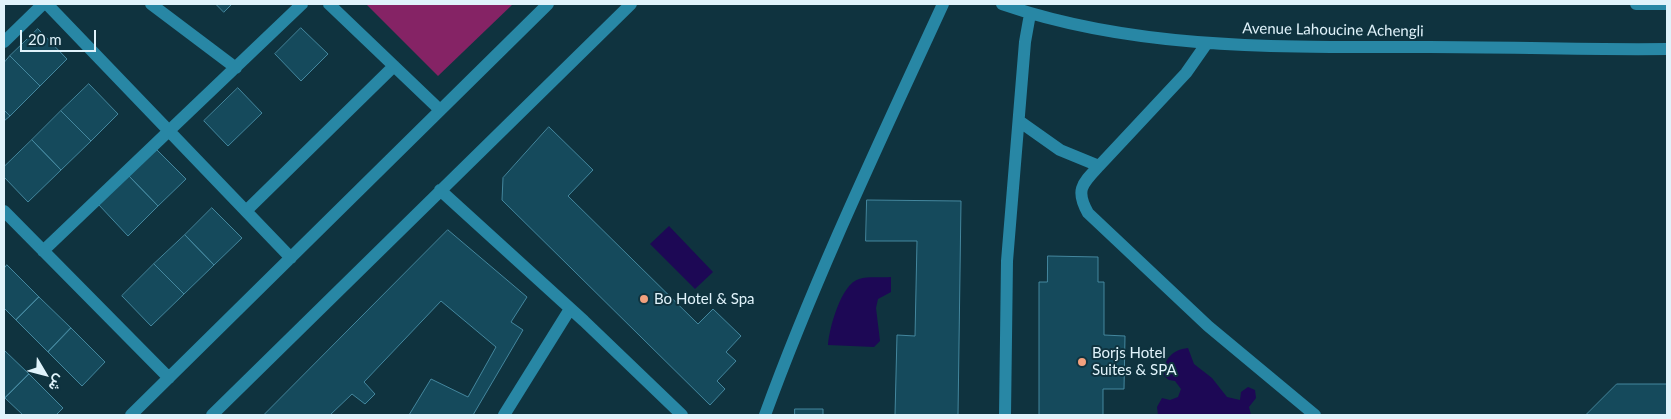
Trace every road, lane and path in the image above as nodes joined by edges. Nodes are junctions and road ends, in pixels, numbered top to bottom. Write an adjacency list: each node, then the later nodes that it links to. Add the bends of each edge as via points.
1 (42, 4): 13 (street)
2 (151, 4): 17 (street)
3 (302, 4): 17 (street)
4 (329, 4): 16 (street)
5 (548, 4): 18 (street)
6 (631, 4): 22 (street)
7 (943, 4): 33 (street, via 856,195)
8 (1002, 4): 12 (street, Avenue Lahoucine Achengli)
9 (1636, 4): 10 (street)
10 (1667, 4)
11 (54, 7): 20 (street)
12 (1030, 14): 14 (street, Avenue Lahoucine Achengli, via 1098,30); 19 (street)
13 (4, 42)
14 (1207, 43): 15 (street, Avenue Lahoucine Achengli); 21 (street, via 1186,73)
15 (1667, 49)
16 (394, 66): 18 (street); 23 (street)
17 (236, 68): 20 (street)
18 (440, 110): 26 (street)
19 (1020, 121): 21 (street, via 1060,150); 34 (street, via 1007,261)
20 (169, 129): 23 (street); 25 (street)
21 (1099, 166): 35 (street, via 1081,190 1080,200 1088,213 1208,326)
22 (440, 190): 27 (street); 30 (street)
23 (247, 210): 26 (street)
24 (4, 211): 25 (street)
25 (43, 251): 28 (street)
26 (291, 258): 28 (street)
27 (570, 309): 31 (street); 32 (street)
28 (169, 378): 29 (street)
29 (131, 415)
30 (212, 415)
31 (504, 415)
32 (682, 415)
33 (765, 415)
34 (1005, 415)
35 (1315, 415)

